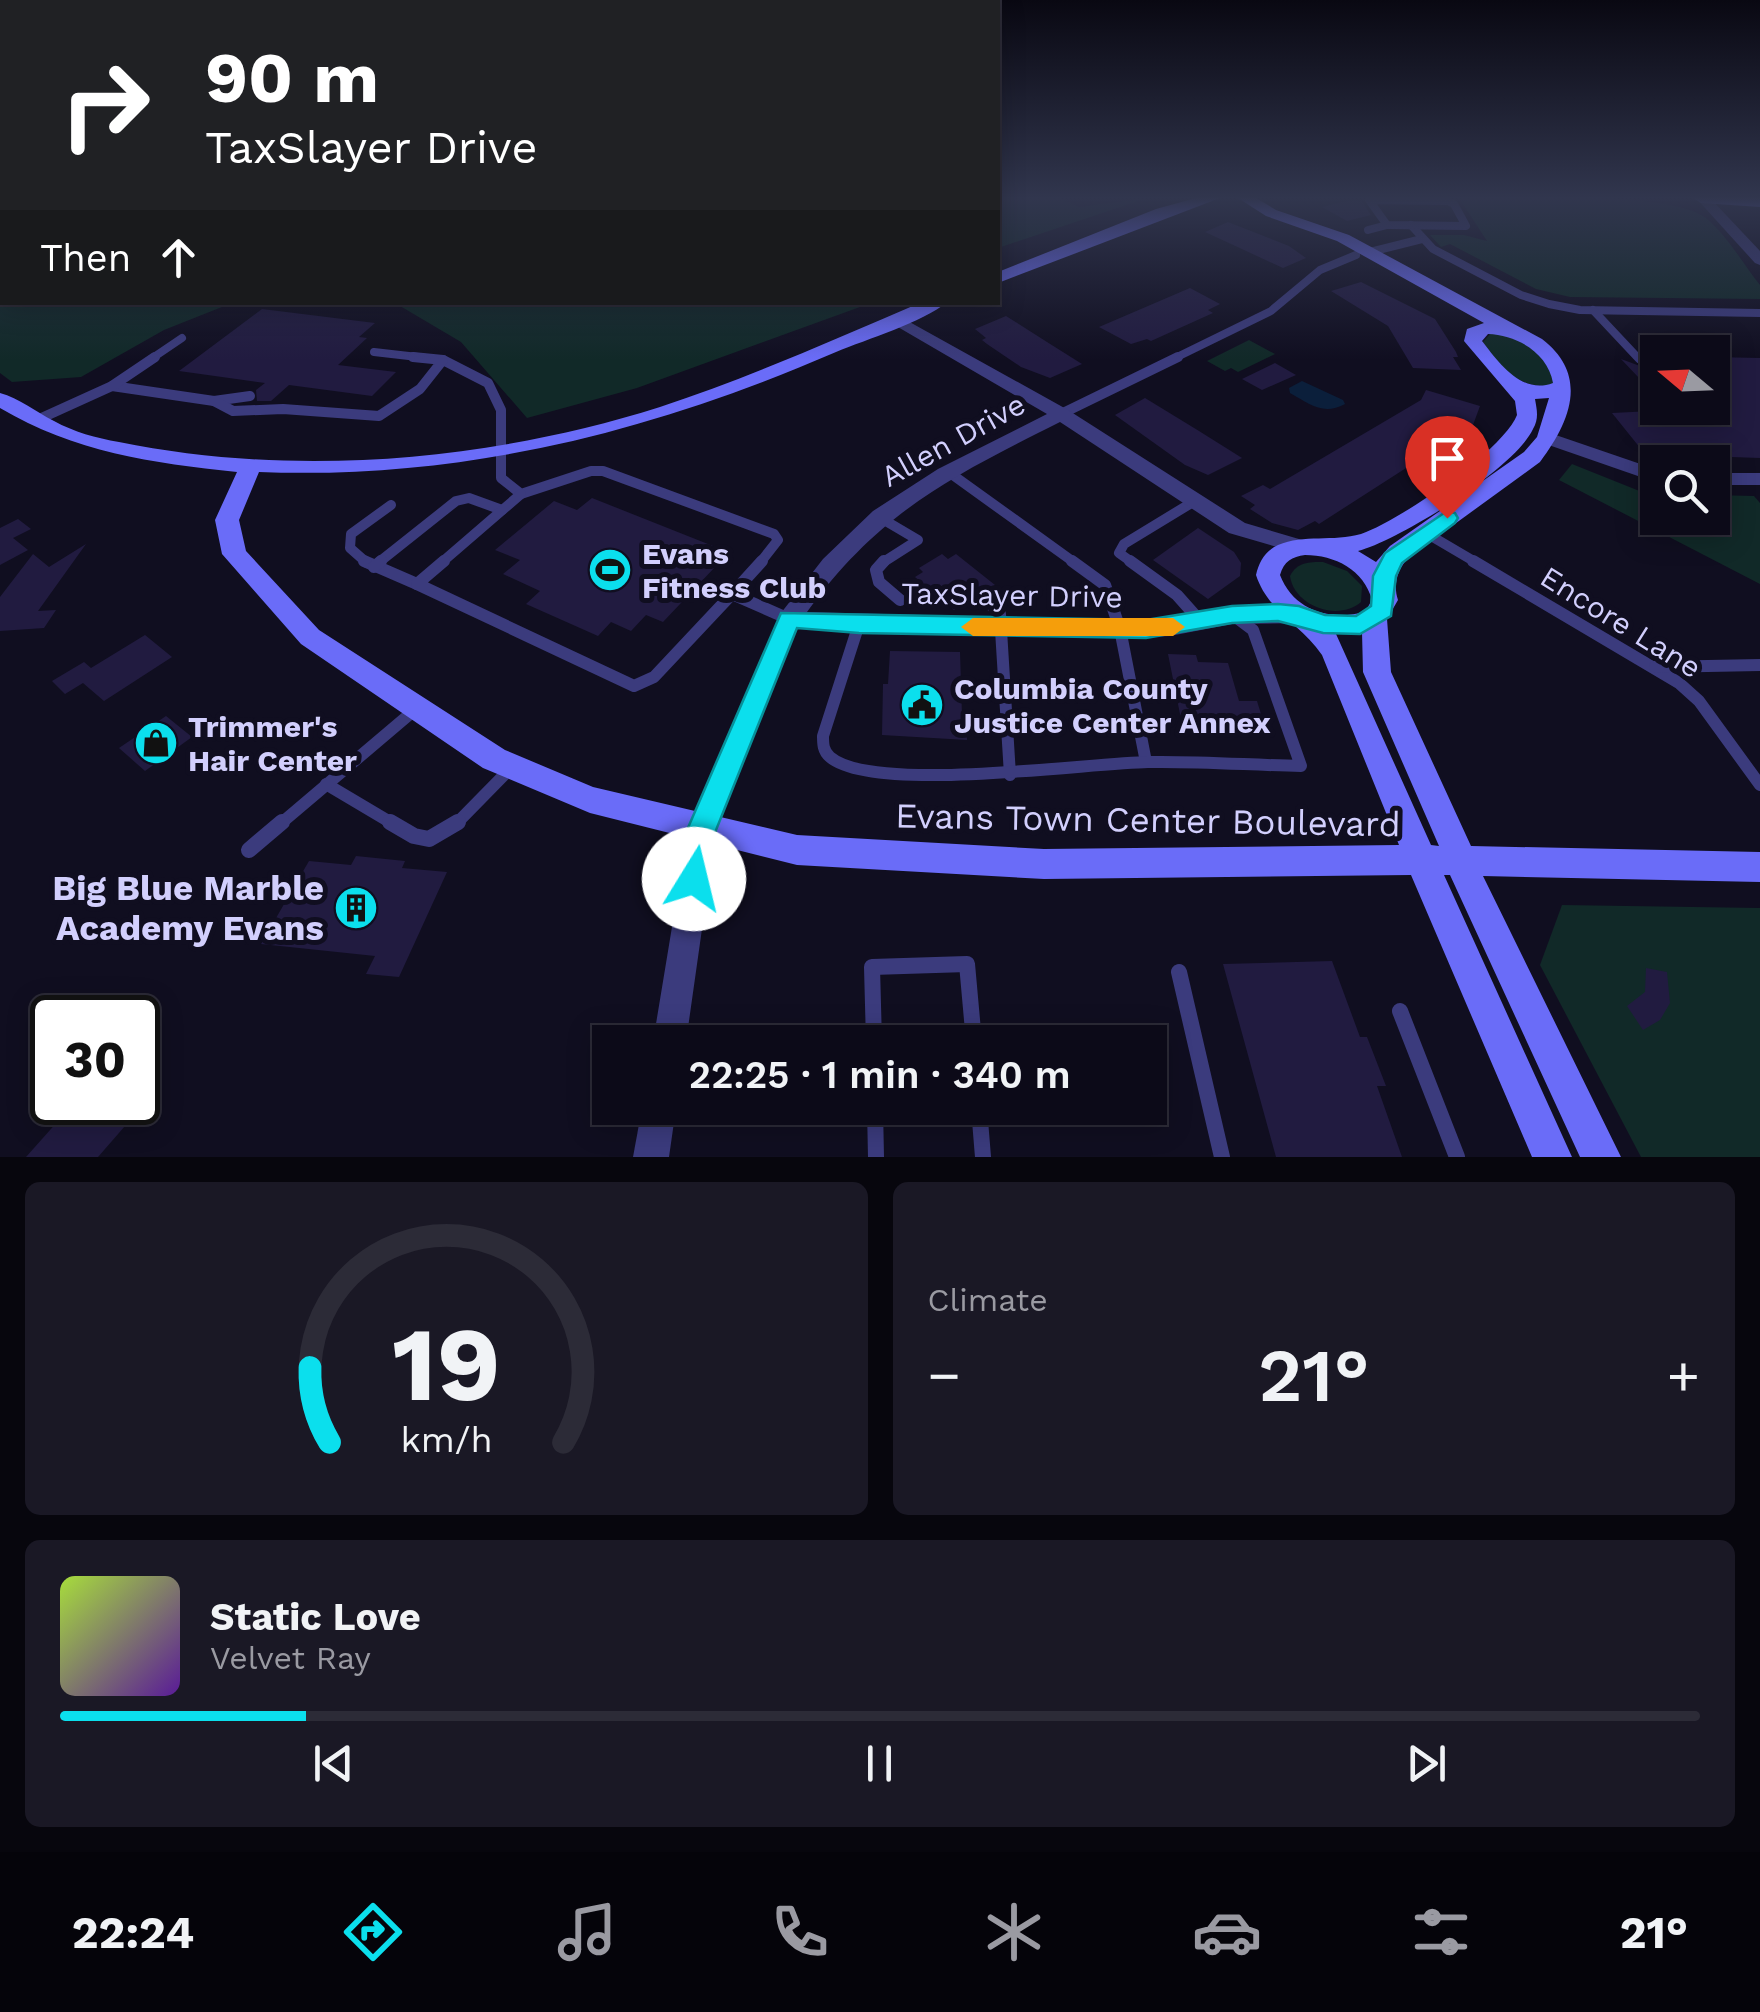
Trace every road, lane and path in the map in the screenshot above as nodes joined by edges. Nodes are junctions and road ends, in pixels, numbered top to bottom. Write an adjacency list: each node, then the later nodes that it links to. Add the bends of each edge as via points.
1 (1064, 252): 7 (street)
2 (1358, 252): 6 (street)
3 (1359, 252): 6 (street)
4 (1371, 252): 6 (lane)
5 (1444, 252): 9 (lane, via 1521,295)
6 (1363, 254): 12 (street); 13 (street, via 1457,310); 26 (lane, via 1320,270 1271,311)
7 (1000, 277)
8 (931, 305): 11 (street)
9 (1593, 310): 10 (lane); 16 (lane)
10 (1760, 312)
11 (896, 320): 26 (street); 29 (street, via 661,413)
12 (1513, 330): 13 (street); 20 (street, via 1538,344)
13 (1474, 334): 18 (street, via 1496,374)
14 (182, 338): 19 (lane)
15 (374, 352): 17 (lane)
16 (1638, 359)
17 (442, 360): 25 (lane, via 420,389 379,416); 29 (lane, via 488,383 501,410)
18 (1511, 384): 20 (street, via 1540,392); 42 (street, via 1528,402 1528,416 1499,456 1393,529 1365,541)
19 (112, 386): 24 (lane); 27 (lane)
20 (1563, 386): 28 (street)
21 (250, 396): 24 (lane)
22 (0, 399): 27 (street)
23 (273, 399): 25 (lane)
24 (214, 401): 25 (lane, via 233,411)
25 (283, 409)
26 (1061, 414): 32 (street, Allen Drive); 36 (street)
27 (37, 420): 30 (street, via 134,453)
28 (1547, 438): 31 (street); 41 (street, via 1525,463)
29 (500, 450): 30 (street); 35 (lane, via 501,478)
30 (250, 468): 58 (street, Evans Town Center Boulevard, via 227,520 234,554 310,637)
31 (1640, 472)
32 (950, 473): 39 (street, Allen Drive); 55 (lane, via 1105,585)
33 (1730, 479): 34 (street)
34 (1760, 479)
35 (521, 494): 38 (lane); 46 (lane, via 603,471 774,534 775,547)
36 (1192, 502): 40 (street); 53 (lane, via 1119,553 1177,594)
37 (391, 504): 43 (lane, via 349,541 358,558)
38 (502, 510): 43 (lane, via 469,498 456,501); 45 (lane)
39 (879, 516): 47 (lane, via 918,540 876,570 878,582); 52 (street, Allen Drive)
40 (1236, 528): 42 (street); 44 (street, via 1261,553)
41 (1426, 533): 48 (street, via 1393,558); 57 (lane, Encore Lane)
42 (1314, 548): 44 (street, via 1280,554); 48 (street, via 1367,568)
43 (374, 567): 45 (lane)
44 (1269, 575): 49 (street, TaxSlayer Drive); 51 (street, via 1279,599)
45 (416, 584): 46 (lane, via 634,686 654,677)
46 (732, 594): 52 (lane)
47 (900, 600)
48 (1379, 603): 51 (street, via 1342,627); 67 (street, via 1377,672)
49 (1232, 615): 51 (street, TaxSlayer Drive); 53 (street, TaxSlayer Drive); 59 (lane, via 1253,630 1302,766)
50 (996, 616): 54 (street, TaxSlayer Drive); 55 (street, TaxSlayer Drive); 61 (lane)
51 (1302, 616): 66 (street, via 1334,652)
52 (789, 619): 54 (street, TaxSlayer Drive); 64 (street, Allen Drive)
53 (1201, 622): 55 (street, TaxSlayer Drive)
54 (859, 624): 61 (lane, via 823,736 830,756 854,769)
55 (1120, 629): 59 (lane)
56 (1760, 665): 57 (lane)
57 (1655, 667): 63 (lane, Encore Lane, via 1699,701)
58 (417, 708): 60 (street, Evans Town Center Boulevard); 62 (lane)
59 (1146, 762): 61 (lane)
60 (512, 767): 62 (lane, via 454,826 429,839); 64 (street, Evans Town Center Boulevard, via 590,800)
61 (1010, 774)
62 (326, 784): 65 (lane)
63 (1760, 785)
64 (702, 830): 66 (street, Evans Town Center Boulevard, via 796,850 1044,864); 71 (street, Allen Drive)
65 (249, 850)
66 (1422, 860): 67 (street, Evans Town Center Boulevard); 82 (street)
67 (1460, 861): 68 (street, Evans Town Center Boulevard); 83 (street)
68 (1760, 867)
69 (1179, 972): 80 (lane)
70 (1400, 1012): 81 (lane)
71 (672, 1025)
72 (874, 1025): 73 (lane, via 872,967 967,964)
73 (972, 1025)
74 (656, 1125): 77 (street)
75 (875, 1125): 78 (lane)
76 (980, 1125): 79 (lane)
77 (651, 1157)
78 (876, 1157)
79 (983, 1157)
80 (1222, 1157)
81 (1457, 1157)
82 (1552, 1157)
83 (1601, 1157)

